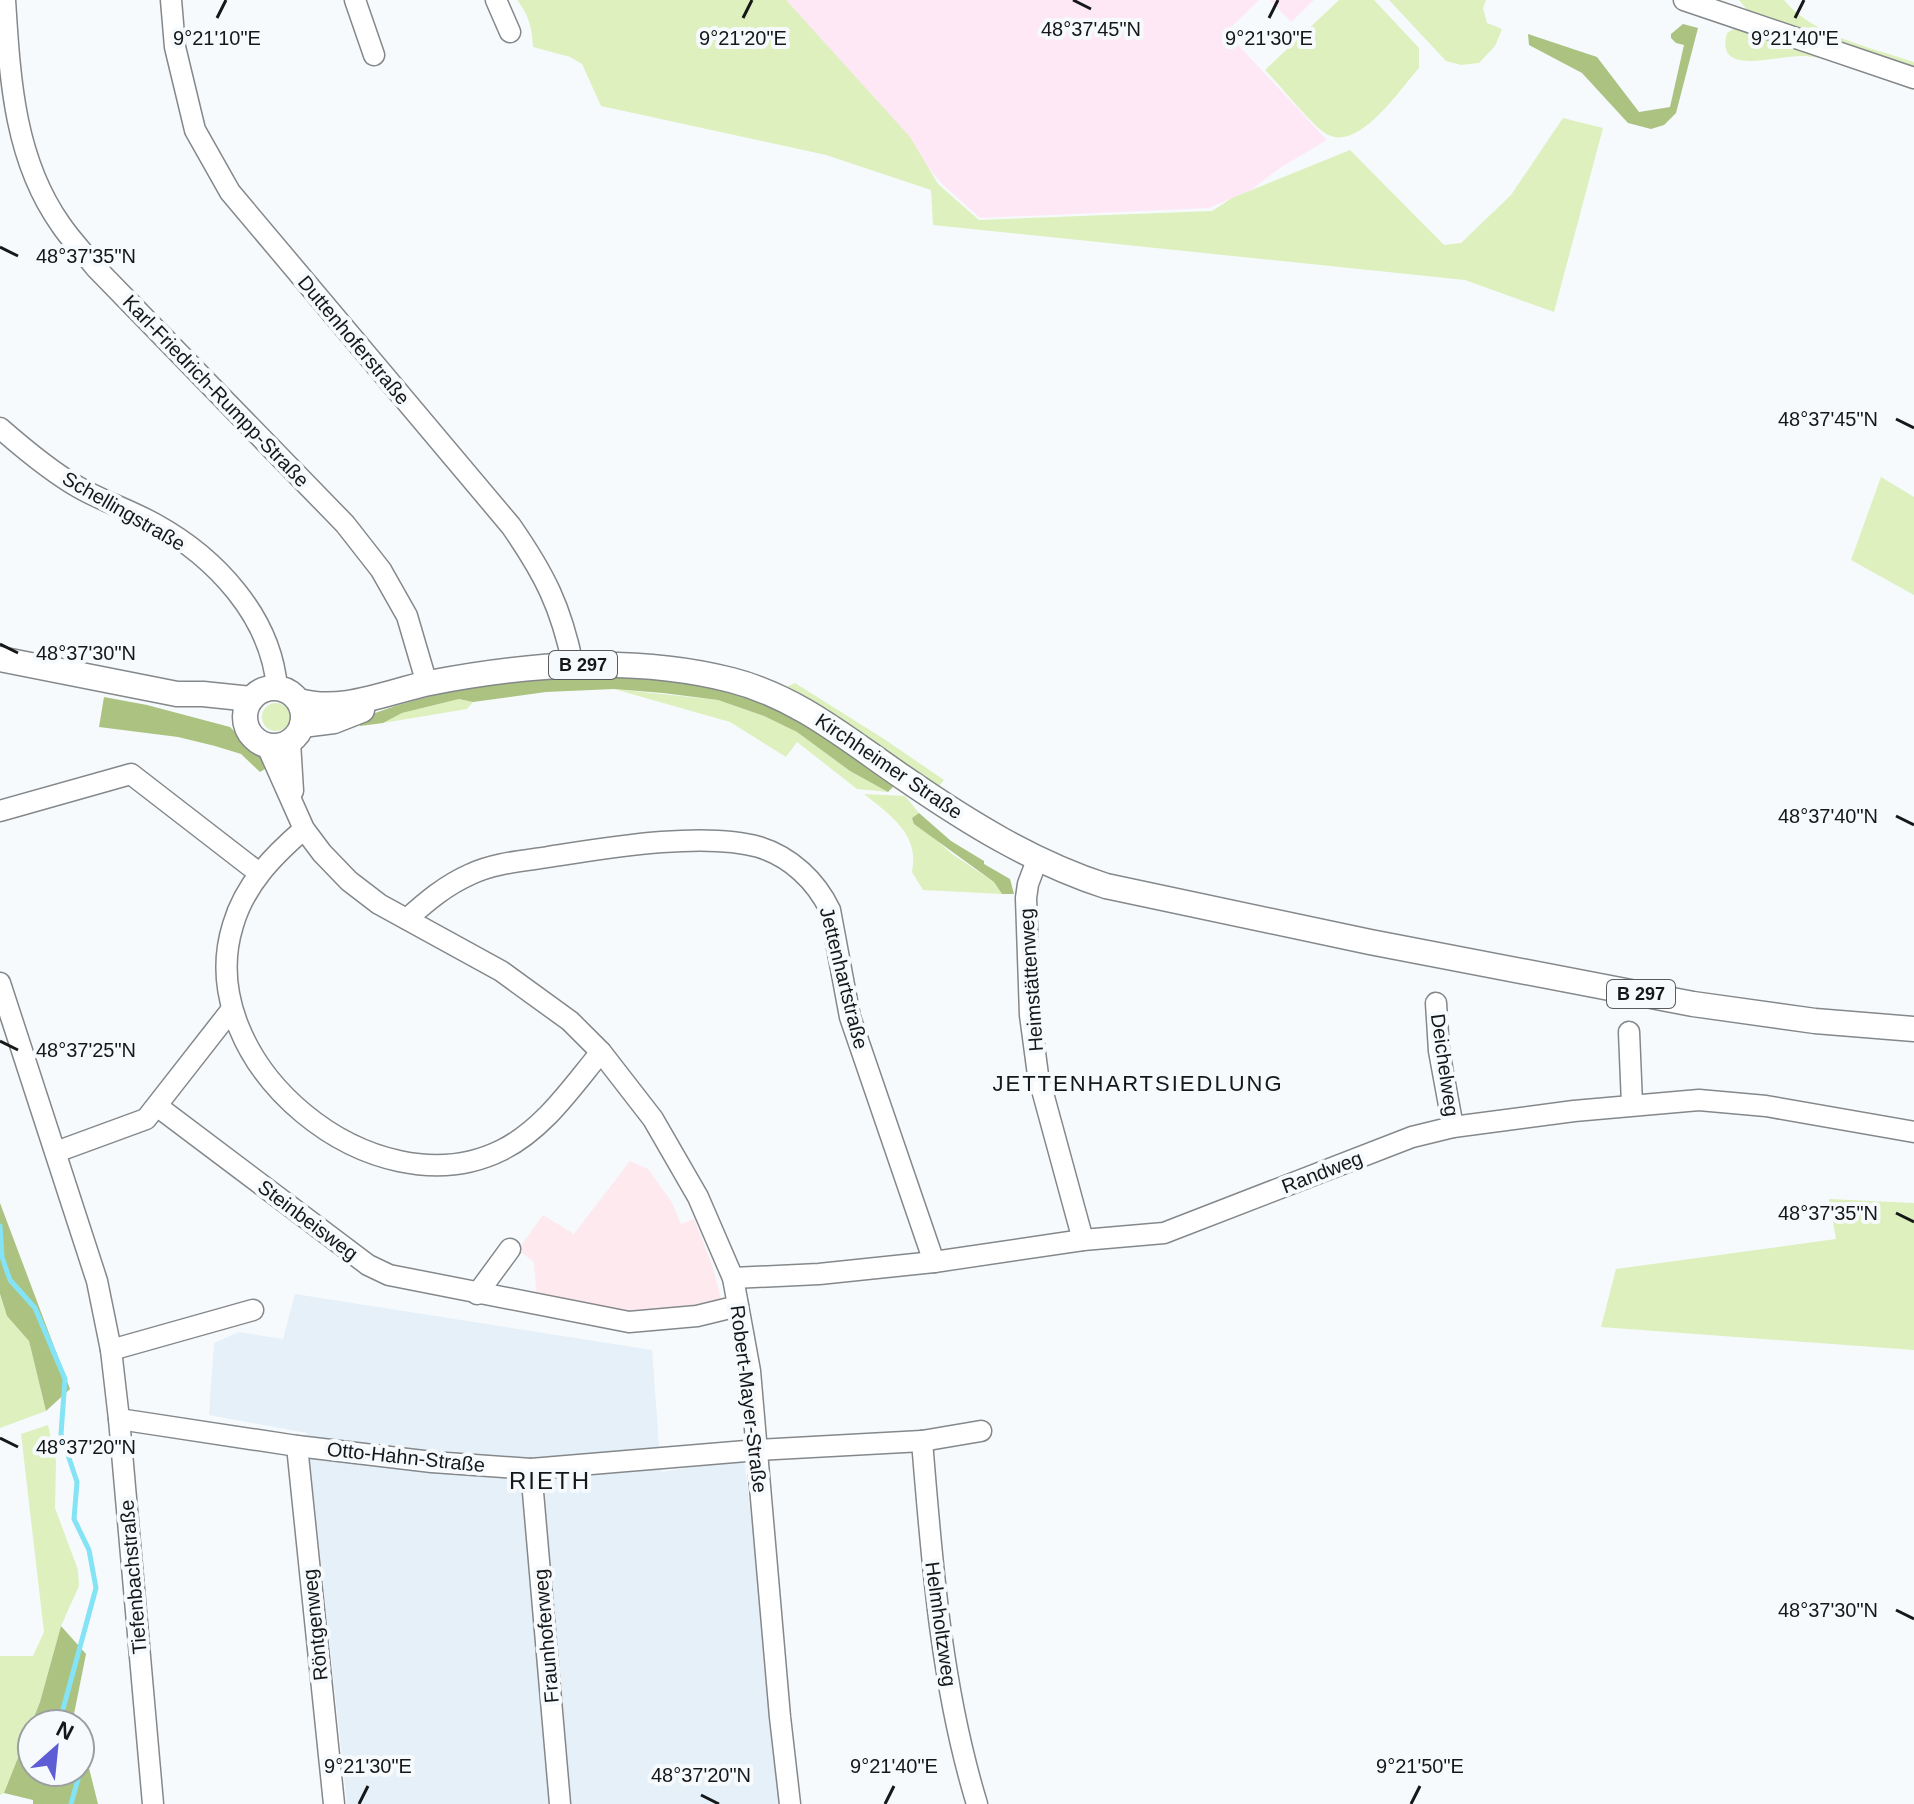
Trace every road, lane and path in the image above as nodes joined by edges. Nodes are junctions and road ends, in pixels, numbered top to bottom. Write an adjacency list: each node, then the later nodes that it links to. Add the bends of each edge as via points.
1 (5, 0): 12 (street, Karl-Friedrich-Rumpp-Straße, via 19,134 60,224 96,268 345,524 381,570 407,616)
2 (171, 0): 11 (street, Duttenhoferstraße, via 175,47 195,130 230,192 511,526 552,592)
3 (355, 0): 7 (street)
4 (496, 0): 6 (street)
5 (1684, 0): 8 (street)
6 (510, 32)
7 (374, 55)
8 (1914, 78)
9 (0, 428): 13 (street, Schellingstraße, via 77,486 156,524 225,579 268,641)
10 (0, 659): 14 (main road)
11 (573, 665): 12 (main road, Kirchheimer Straße / B 297); 20 (main road, Kirchheimer Straße / B 297, via 701,674 769,692 832,726 961,816)
12 (427, 684): 17 (main road, Kirchheimer Straße / B 297, via 313,705)
13 (277, 688): 15 (main road); 17 (main road, Kirchheimer Straße / B 297, via 286,690)
14 (177, 694): 15 (main road); 16 (main road)
15 (251, 699): 16 (main road)
16 (246, 725): 17 (main road, via 258,742)
17 (290, 728): 19 (street, Robert-Mayer-Straße, via 293,799)
18 (0, 811): 21 (street, via 131,774)
19 (304, 829): 21 (street); 22 (street, Robert-Mayer-Straße, via 349,881)
20 (1037, 860): 26 (main road, Kirchheimer Straße / B 297, via 1106,886 1370,942 1693,1004); 34 (street, Heimstättenweg, via 1026,898 1030,1015 1036,1060)
21 (259, 873): 25 (street, via 232,926 227,970)
22 (407, 919): 28 (street, Robert-Mayer-Straße, via 501,971 570,1021); 36 (street, Jettenhartstraße, via 442,889 474,872 516,862 679,842 734,843 788,861 815,884 830,910 850,1017)
23 (0, 983): 33 (street, Tiefenbachstraße)
24 (1436, 1003): 31 (street, Deichelweg)
25 (232, 1009): 28 (street, via 257,1062 315,1122 360,1150 421,1165 477,1160 515,1142 554,1109); 30 (street)
26 (1914, 1029)
27 (1629, 1032): 29 (street)
28 (601, 1052): 37 (street, Robert-Mayer-Straße, via 680,1162)
29 (1632, 1104): 31 (street, Randweg); 32 (street, Randweg, via 1699,1100 1766,1106)
30 (157, 1106): 33 (street, via 146,1119); 38 (street, Steinbeisweg, via 368,1265 389,1275)
31 (1453, 1127): 34 (street, Randweg, via 1412,1137 1164,1233)
32 (1914, 1132)
33 (56, 1152): 41 (street, Tiefenbachstraße, via 97,1281)
34 (1083, 1240): 36 (street, Randweg)
35 (510, 1249): 38 (street)
36 (934, 1262): 37 (street, Randweg)
37 (733, 1278): 39 (street, Robert-Mayer-Straße)
38 (477, 1294): 39 (street, Steinbeisweg, via 629,1322)
39 (738, 1306): 46 (street, Robert-Mayer-Straße)
40 (253, 1310): 41 (street)
41 (111, 1350): 42 (street, Tiefenbachstraße)
42 (119, 1419): 45 (street, Otto-Hahn-Straße); 48 (street, Tiefenbachstraße)
43 (981, 1431): 44 (street, Otto-Hahn-Straße)
44 (922, 1441): 46 (street, Otto-Hahn-Straße); 52 (street, Helmholtzweg, via 936,1607 961,1751)
45 (297, 1446): 47 (street, Otto-Hahn-Straße); 49 (street, Röntgenweg)
46 (758, 1450): 47 (street, Otto-Hahn-Straße); 51 (street, Robert-Mayer-Straße)
47 (531, 1469): 50 (street, Fraunhoferweg)
48 (153, 1804)
49 (334, 1804)
50 (560, 1804)
51 (790, 1804)
52 (977, 1804)

